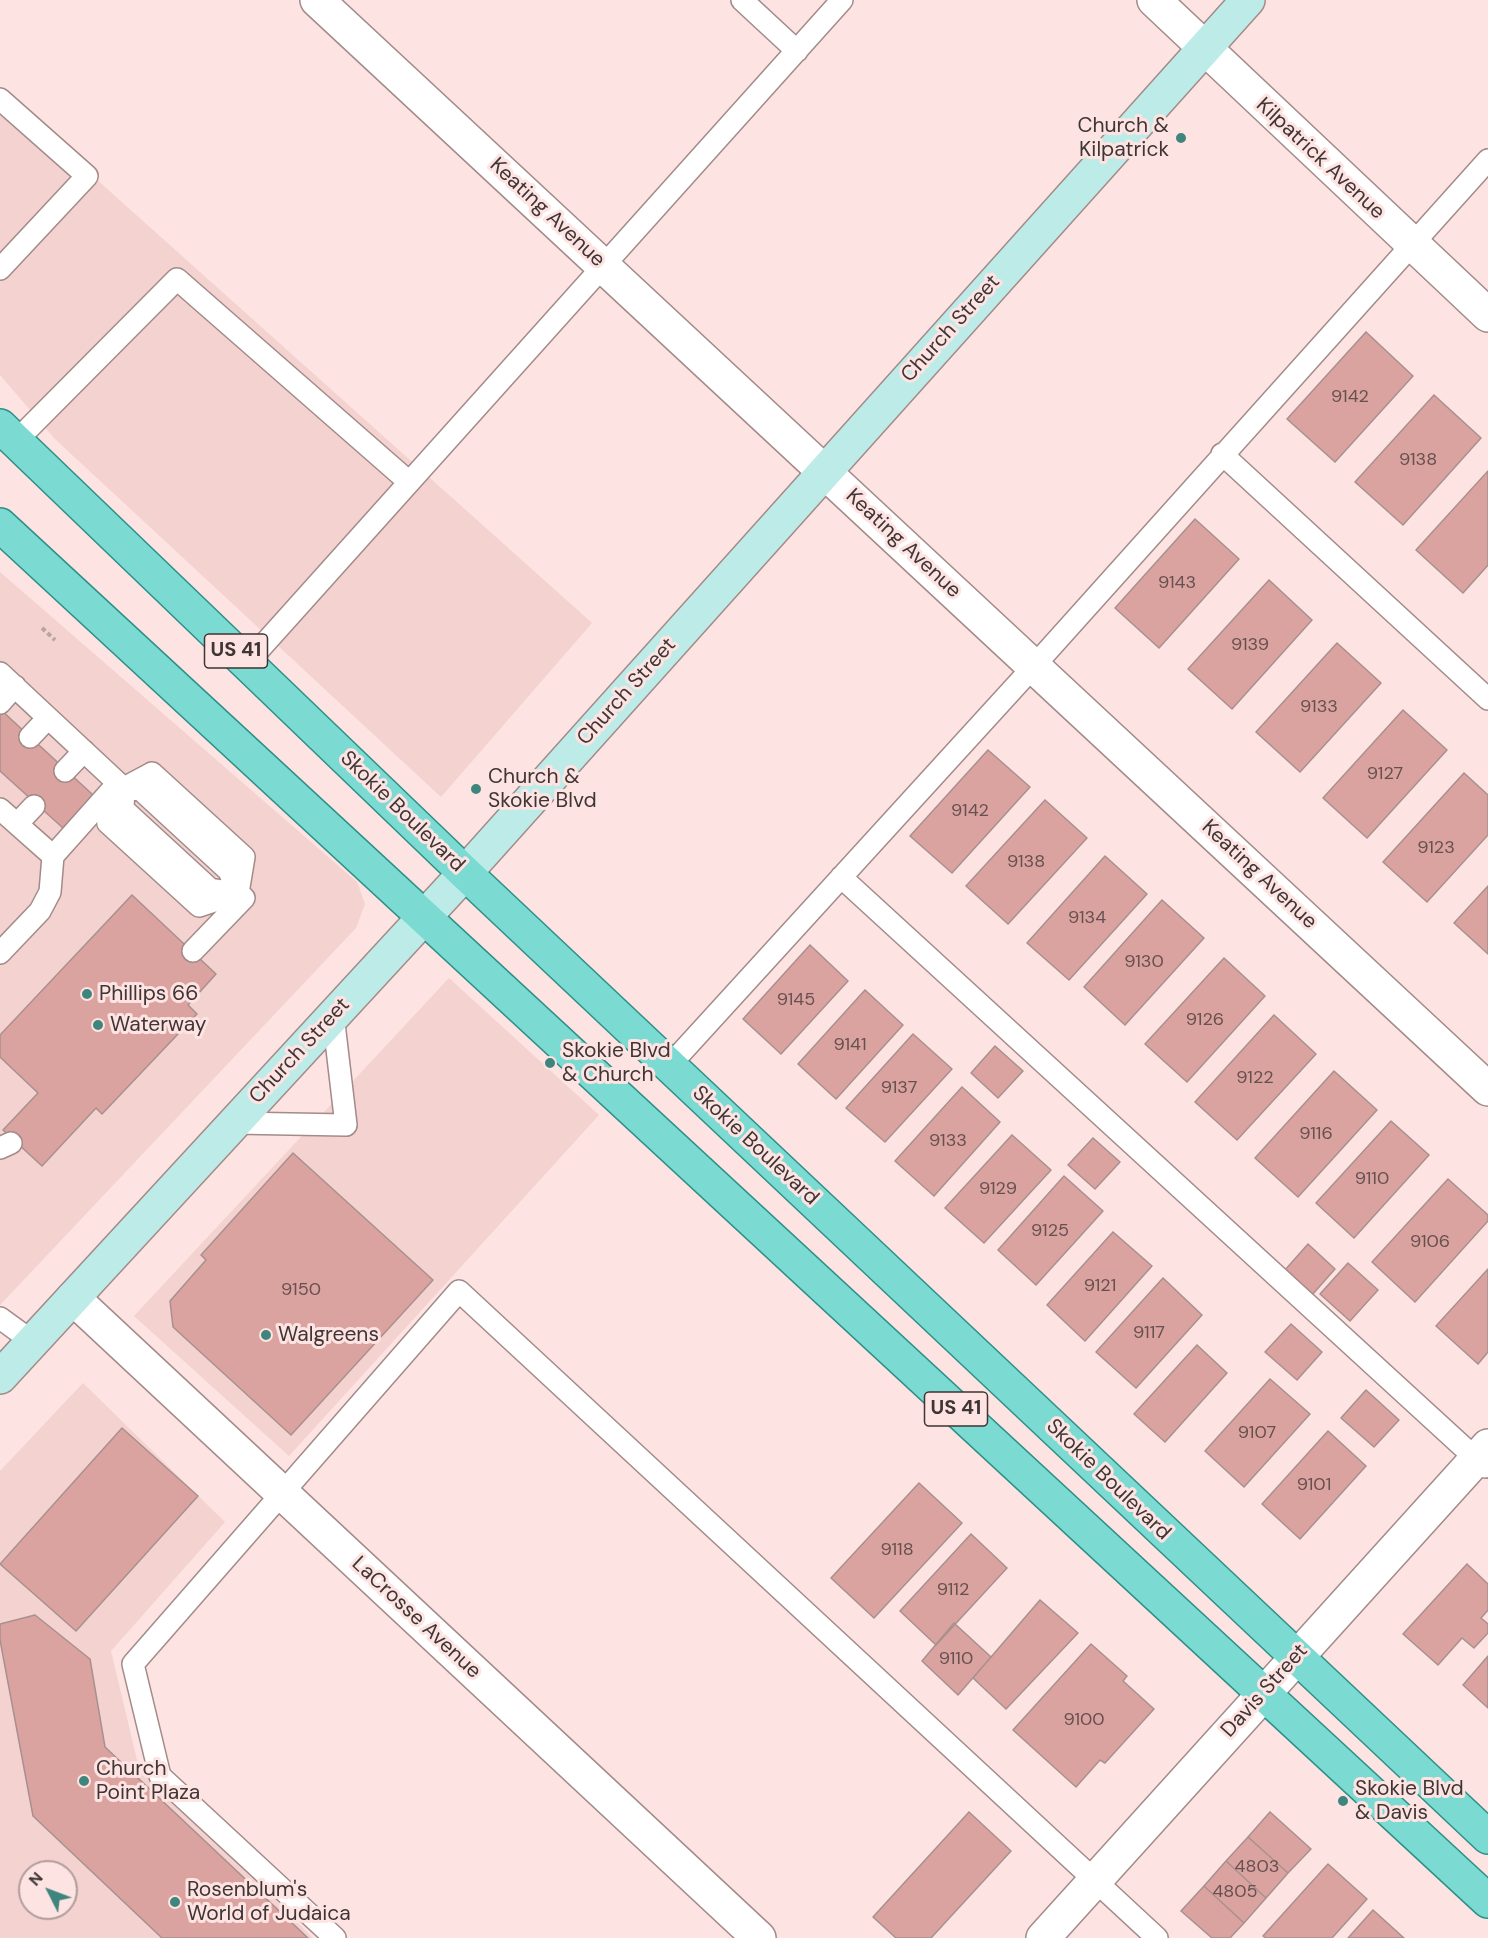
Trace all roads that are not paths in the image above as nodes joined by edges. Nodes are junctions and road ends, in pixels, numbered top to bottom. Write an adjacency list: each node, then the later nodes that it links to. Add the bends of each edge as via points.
1 (317, 0): 11 (street, Keating Avenue)
2 (742, 0): 7 (lane)
3 (842, 0): 7 (lane)
4 (1154, 0): 6 (street, Kilpatrick Avenue)
5 (1248, 0): 6 (street, Church Street)
6 (1204, 49): 10 (street, Kilpatrick Avenue); 16 (street, Church Street)
7 (797, 51): 11 (lane)
8 (0, 99): 12 (lane, via 87,176)
9 (1488, 160): 10 (lane)
10 (1412, 246): 13 (street, Kilpatrick Avenue); 15 (lane)
11 (603, 266): 16 (street, Keating Avenue); 17 (lane)
12 (0, 269)
13 (1488, 315)
14 (8, 434): 17 (lane, via 177,279); 19 (main road, Skokie Boulevard / US 41)
15 (1222, 454): 20 (lane); 22 (lane)
16 (824, 471): 20 (street, Keating Avenue); 33 (street, Church Street)
17 (409, 482): 19 (lane)
18 (0, 525): 36 (main road, US 41)
19 (248, 662): 33 (main road, Skokie Boulevard / US 41)
20 (1034, 666): 34 (lane); 41 (street, Keating Avenue)
21 (8, 679): 23 (lane); 24 (lane)
22 (1488, 699)
23 (0, 703)
24 (48, 718): 25 (lane); 26 (lane)
25 (30, 737)
26 (84, 751): 27 (lane); 28 (lane)
27 (65, 771)
28 (121, 786): 32 (lane); 35 (lane, via 152,773 236,849 244,857); 35 (lane, via 108,823 199,906)
29 (34, 806): 31 (lane)
30 (0, 809): 31 (lane)
31 (17, 824): 32 (lane)
32 (53, 856): 38 (lane, via 50,892 40,911)
33 (465, 873): 36 (street, Church Street); 40 (main road, Skokie Boulevard / US 41)
34 (841, 878): 40 (lane); 47 (lane)
35 (238, 893): 37 (lane, via 244,898)
36 (423, 918): 39 (street, Church Street); 50 (main road, US 41)
37 (193, 951)
38 (0, 953)
39 (333, 1015): 42 (street, Church Street); 42 (lane, via 346,1125)
40 (670, 1065): 49 (main road, Skokie Boulevard / US 41)
41 (1488, 1089)
42 (234, 1123): 43 (street, Church Street)
43 (73, 1298): 45 (street, Church Street); 48 (street, LaCrosse Avenue)
44 (0, 1318): 45 (lane)
45 (33, 1342): 46 (street, Church Street)
46 (0, 1377)
47 (1484, 1458): 49 (street, Davis Street)
48 (282, 1494): 52 (lane, via 459,1291); 54 (lane, via 133,1664 160,1776); 55 (street, LaCrosse Avenue)
49 (1295, 1657): 50 (street, Davis Street); 51 (main road, Skokie Boulevard / US 41)
50 (1263, 1693): 52 (street, Davis Street); 53 (main road, US 41)
51 (1488, 1837)
52 (1095, 1881): 56 (street, Davis Street); 57 (lane)
53 (1488, 1901)
54 (335, 1938)
55 (759, 1938)
56 (1043, 1938)
57 (1157, 1938)

